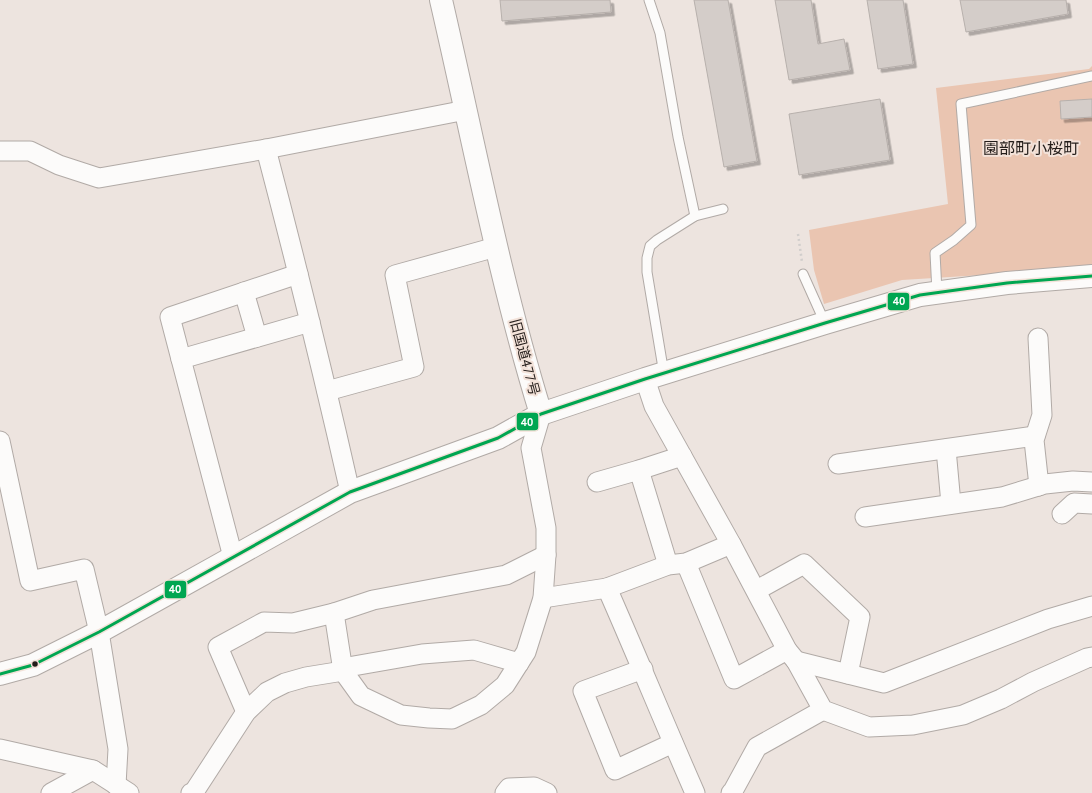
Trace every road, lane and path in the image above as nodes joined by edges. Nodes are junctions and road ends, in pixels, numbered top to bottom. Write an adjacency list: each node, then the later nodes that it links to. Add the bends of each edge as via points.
1 (441, 0): 4 (street, 旧国道477号)
2 (648, 0): 8 (lane, via 660,34)
3 (1092, 76): 15 (lane, via 961,104 971,225 935,253)
4 (466, 110): 5 (street); 10 (street, 旧国道477号)
5 (266, 150): 6 (street, via 99,178 59,165 30,151); 11 (street)
6 (0, 151)
7 (723, 209): 8 (lane)
8 (695, 216): 21 (lane, via 650,246 647,272)
9 (798, 234): 12 (path)
10 (496, 247): 22 (street, via 395,275 414,367); 23 (street, 旧国道477号)
11 (298, 274): 14 (street); 16 (street)
12 (803, 274): 17 (lane)
13 (1092, 276): 15 (street, 旧国道477号)
14 (244, 292): 18 (street); 20 (street, via 170,317)
15 (937, 292): 17 (street, 旧国道477号)
16 (310, 322): 18 (street); 22 (street)
17 (825, 323): 21 (street, 旧国道477号)
18 (257, 337): 20 (street)
19 (1038, 338): 24 (street, via 1042,415)
20 (181, 359): 40 (street)
21 (654, 377): 23 (street, 旧国道477号); 27 (street, via 654,406)
22 (327, 391): 33 (street)
23 (541, 414): 33 (street, via 498,438); 39 (street, via 531,448 546,528)
24 (1035, 436): 26 (street); 32 (street)
25 (0, 441): 48 (street, via 30,581 84,569)
26 (946, 449): 28 (street); 34 (street)
27 (682, 456): 29 (street); 38 (street)
28 (838, 464)
29 (639, 470): 30 (street); 42 (street)
30 (597, 482)
31 (1092, 482): 32 (street, via 1073,481)
32 (1039, 486): 34 (street, via 1002,497)
33 (350, 492): 40 (street)
34 (951, 504): 37 (street)
35 (1092, 504): 36 (street, via 1074,503)
36 (1062, 514)
37 (865, 517)
38 (731, 544): 41 (street); 44 (street)
39 (546, 555): 45 (street); 47 (street, via 506,576 373,600)
40 (234, 557): 48 (street)
41 (686, 563): 42 (street); 49 (street, via 734,679)
42 (668, 565): 43 (street)
43 (607, 588): 45 (street); 53 (street)
44 (757, 590): 49 (street); 55 (street, via 804,564 860,617)
45 (543, 598): 51 (street, via 526,652)
46 (1092, 606): 55 (street, via 1048,619 884,683)
47 (334, 613): 52 (street); 57 (street, via 293,623 264,622 218,647)
48 (99, 632): 54 (street, via 34,665); 61 (street)
49 (792, 655): 55 (street); 56 (street)
50 (1092, 657): 56 (street, via 963,715 920,724 869,727)
51 (519, 663): 52 (street, via 474,650 422,654); 52 (street, via 505,685 481,705 452,719 401,715 361,696)
52 (342, 669): 57 (street, via 285,683 267,692)
53 (643, 669): 58 (street); 58 (street, via 583,691 615,770)
54 (0, 674)
55 (848, 674)
56 (823, 710): 67 (street, via 757,747)
57 (246, 712): 63 (street)
58 (673, 744): 66 (street)
59 (0, 749): 60 (street)
60 (93, 770): 61 (street); 62 (street)
61 (122, 789)
62 (51, 793)
63 (191, 793)
64 (505, 793): 65 (street, via 509,788 534,787)
65 (547, 793)
66 (695, 793)
67 (731, 793)

